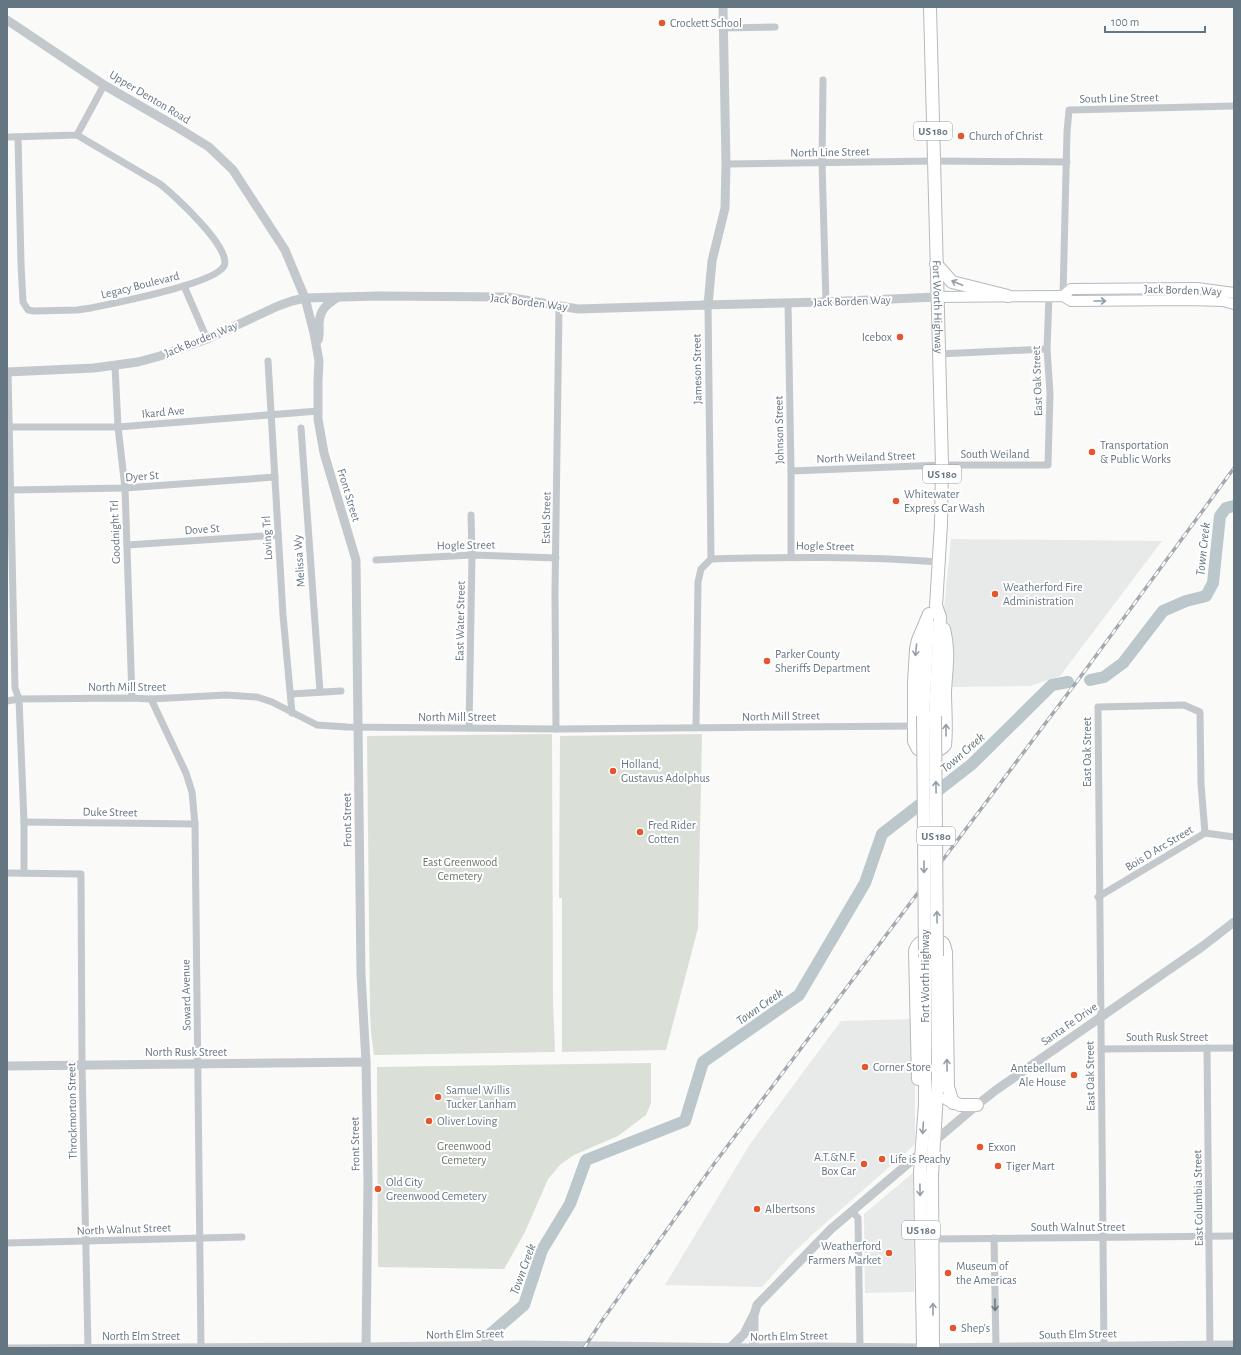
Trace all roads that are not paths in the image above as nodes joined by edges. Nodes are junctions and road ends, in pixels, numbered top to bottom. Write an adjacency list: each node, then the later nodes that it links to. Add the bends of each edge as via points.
1 (723, 7): 5 (street, Jameson Street)
2 (930, 7): 12 (main road, Fort Worth Highway / US 180)
3 (7, 20): 7 (street, Upper Denton Road)
4 (775, 27): 5 (street)
5 (723, 28): 15 (street, Jameson Street)
6 (823, 80): 14 (street)
7 (104, 85): 9 (street); 24 (street, Upper Denton Road, via 209,147 233,170 285,250)
8 (1234, 106): 13 (street, South Line Street, via 1069,110)
9 (77, 135): 11 (street); 17 (street, Legacy Boulevard, via 160,184 198,219 223,253 224,266 218,272)
10 (9, 137): 11 (street)
11 (18, 137): 17 (street, Legacy Boulevard, via 23,302 28,310 91,308)
12 (934, 161): 13 (street); 14 (street, North Line Street); 16 (main road, Fort Worth Highway / US 180)
13 (1066, 162): 21 (street)
14 (822, 163): 15 (street, North Line Street); 25 (street)
15 (726, 164): 28 (street, Jameson Street, via 725,208 712,261)
16 (936, 264): 19 (main road, one-way to 16, via 952,282); 23 (main road, Fort Worth Highway / US 180)
17 (184, 286): 30 (street)
18 (1234, 293): 21 (main road, Jack Borden Way, via 1197,288 1071,289)
19 (1008, 296): 20 (main road, Jack Borden Way); 23 (main road, Jack Borden Way)
20 (1049, 296): 21 (main road, Jack Borden Way); 32 (street, East Oak Street)
21 (1063, 296): 27 (main road, Jack Borden Way, one-way to 27, via 1071,301 1189,300 1223,301)
22 (338, 297): 24 (street, Jack Borden Way); 29 (street, Jack Borden Way, via 507,297); 31 (street, via 321,312 320,335)
23 (937, 297): 25 (street, Jack Borden Way); 33 (main road, Fort Worth Highway / US 180)
24 (305, 298): 30 (street, Jack Borden Way, via 278,306); 31 (street, Front Street)
25 (826, 302): 26 (street, Jack Borden Way)
26 (788, 303): 28 (street, Jack Borden Way); 44 (street, Johnson Street)
27 (1234, 304)
28 (708, 305): 29 (street, Jack Borden Way, via 596,309); 55 (street, Jameson Street)
29 (559, 307): 54 (street, Estel Street)
30 (207, 339): 35 (street, Jack Borden Way, via 160,356)
31 (316, 345): 37 (street, Front Street, via 319,361)
32 (1047, 349): 33 (street); 43 (street, East Oak Street, via 1050,393)
33 (938, 354): 42 (main road, Fort Worth Highway / US 180)
34 (268, 361): 38 (street, Loving Trl)
35 (115, 366): 36 (street, Jack Borden Way); 39 (street, Goodnight Trl)
36 (8, 372): 40 (street)
37 (318, 411): 38 (street, Ikard Ave); 70 (street, Front Street, via 324,454 356,560)
38 (271, 415): 39 (street, Ikard Ave); 45 (street, Loving Trl)
39 (118, 427): 40 (street, Ikard Ave); 46 (street, Goodnight Trl)
40 (10, 428): 47 (street)
41 (301, 428): 60 (street, Melissa Wy)
42 (942, 465): 43 (street, South Weiland); 44 (street, North Weiland Street); 57 (main road, Fort Worth Highway / US 180)
43 (1048, 465)
44 (791, 471): 53 (street, Johnson Street)
45 (275, 477): 46 (street, Dyer St); 50 (street, Loving Trl)
46 (125, 488): 47 (street, Dyer St); 51 (street, Goodnight Trl)
47 (11, 490): 49 (street)
48 (471, 515): 52 (street, East Water Street)
49 (9, 516): 63 (street, via 15,688)
50 (278, 535): 51 (street, Dove St); 61 (street, Loving Trl)
51 (127, 545): 62 (street, Goodnight Trl)
52 (472, 555): 54 (street, Hogle Street); 56 (street, Hogle Street); 71 (street, East Water Street)
53 (791, 557): 55 (street, Hogle Street); 57 (street, Hogle Street, via 886,558)
54 (556, 558): 72 (street, Estel Street)
55 (711, 559): 69 (street, via 702,569 698,582)
56 (376, 560)
57 (939, 562): 58 (main road, Fort Worth Highway / US 180)
58 (935, 612): 67 (main road, Fort Worth Highway / US 180); 68 (main road, one-way to 68, via 916,648); 68 (main road, one-way to 58, via 914,741 918,749 937,751 945,745 947,640)
59 (341, 691): 60 (street)
60 (320, 692): 61 (street)
61 (290, 694): 66 (street, Loving Trl)
62 (132, 698): 63 (street, North Mill Street); 64 (street, North Mill Street)
63 (19, 699): 65 (street, North Mill Street); 73 (street)
64 (151, 699): 66 (street, North Mill Street, via 226,695 257,697); 74 (street, Soward Avenue, via 186,773 192,792)
65 (7, 702)
66 (292, 713): 70 (street, North Mill Street, via 317,725)
67 (929, 716): 89 (main road, Fort Worth Highway / US 180, one-way to 67, bridge, via 937,956); 91 (main road, Fort Worth Highway / US 180, one-way to 91, bridge)
68 (914, 726): 69 (street, North Mill Street)
69 (696, 727): 72 (street, North Mill Street)
70 (357, 728): 71 (street, North Mill Street); 85 (street, Front Street, via 361,974)
71 (469, 728): 72 (street, North Mill Street)
72 (556, 729)
73 (24, 822): 74 (street, Duke Street); 78 (street)
74 (195, 824): 86 (street, Soward Avenue)
75 (1205, 833): 76 (street, Bois D Arc Street); 79 (street, Bois D Arc Street); 79 (street, East Oak Street, via 1200,712 1184,705 1098,707)
76 (1234, 837)
77 (7, 873): 78 (street)
78 (24, 873): 87 (street, Throckmorton Street, via 81,874)
79 (1098, 897): 81 (street, East Oak Street)
80 (1234, 922): 81 (street, Santa Fe Drive)
81 (1100, 1017): 84 (street, East Oak Street); 92 (street, Santa Fe Drive)
82 (1207, 1048): 83 (street, South Rusk Street); 84 (street, South Rusk Street); 96 (street, East Columbia Street)
83 (1234, 1048)
84 (1101, 1049): 101 (street, East Oak Street)
85 (366, 1062): 86 (street, North Rusk Street); 110 (street, Front Street)
86 (198, 1064): 87 (street, North Rusk Street); 99 (street, Soward Avenue)
87 (82, 1065): 88 (street, North Rusk Street); 103 (street, Throckmorton Street)
88 (7, 1066)
89 (938, 1077): 90 (main road, via 945,1097); 93 (main road, Fort Worth Highway / US 180)
90 (953, 1103): 91 (main road, one-way to 91, via 948,1087 945,946 938,941 924,941 915,951 917,1076); 92 (main road)
91 (925, 1104): 94 (main road, Fort Worth Highway / US 180, one-way to 94)
92 (977, 1105): 93 (street, Santa Fe Drive)
93 (934, 1141): 94 (street, Santa Fe Drive); 102 (main road, Fort Worth Highway / US 180)
94 (921, 1151): 95 (street, Santa Fe Drive); 102 (main road, Fort Worth Highway / US 180, one-way to 102, via 920,1172)
95 (852, 1211): 105 (street, Santa Fe Drive, via 770,1290 757,1305); 117 (street, via 858,1218)
96 (1210, 1236): 97 (street, South Walnut Street); 101 (street, South Walnut Street); 108 (street, East Columbia Street)
97 (1234, 1236)
98 (242, 1237): 99 (street, North Walnut Street)
99 (200, 1238): 103 (street, North Walnut Street); 109 (street, Soward Avenue)
100 (994, 1238): 101 (street, South Walnut Street); 102 (street, South Walnut Street); 113 (street, one-way to 113)
101 (1103, 1238): 107 (street, East Oak Street)
102 (927, 1240): 118 (main road, Fort Worth Highway / US 180)
103 (86, 1241): 104 (street, North Walnut Street); 115 (street, Throckmorton Street)
104 (7, 1243)
105 (754, 1315): 112 (street, Santa Fe Drive, via 744,1334); 116 (street)
106 (1234, 1344): 108 (street, South Elm Street)
107 (1104, 1346): 108 (street, South Elm Street); 113 (street, South Elm Street)
108 (1210, 1346)
109 (200, 1347): 110 (street, North Elm Street); 115 (street, North Elm Street)
110 (366, 1347): 111 (street, North Elm Street)
111 (674, 1347): 112 (street, North Elm Street)
112 (731, 1347): 116 (street, North Elm Street)
113 (996, 1347): 118 (street, South Elm Street)
114 (7, 1348): 115 (street, North Elm Street)
115 (88, 1348)
116 (754, 1348): 117 (street, North Elm Street)
117 (860, 1348): 118 (street, North Elm Street)
118 (928, 1348)

